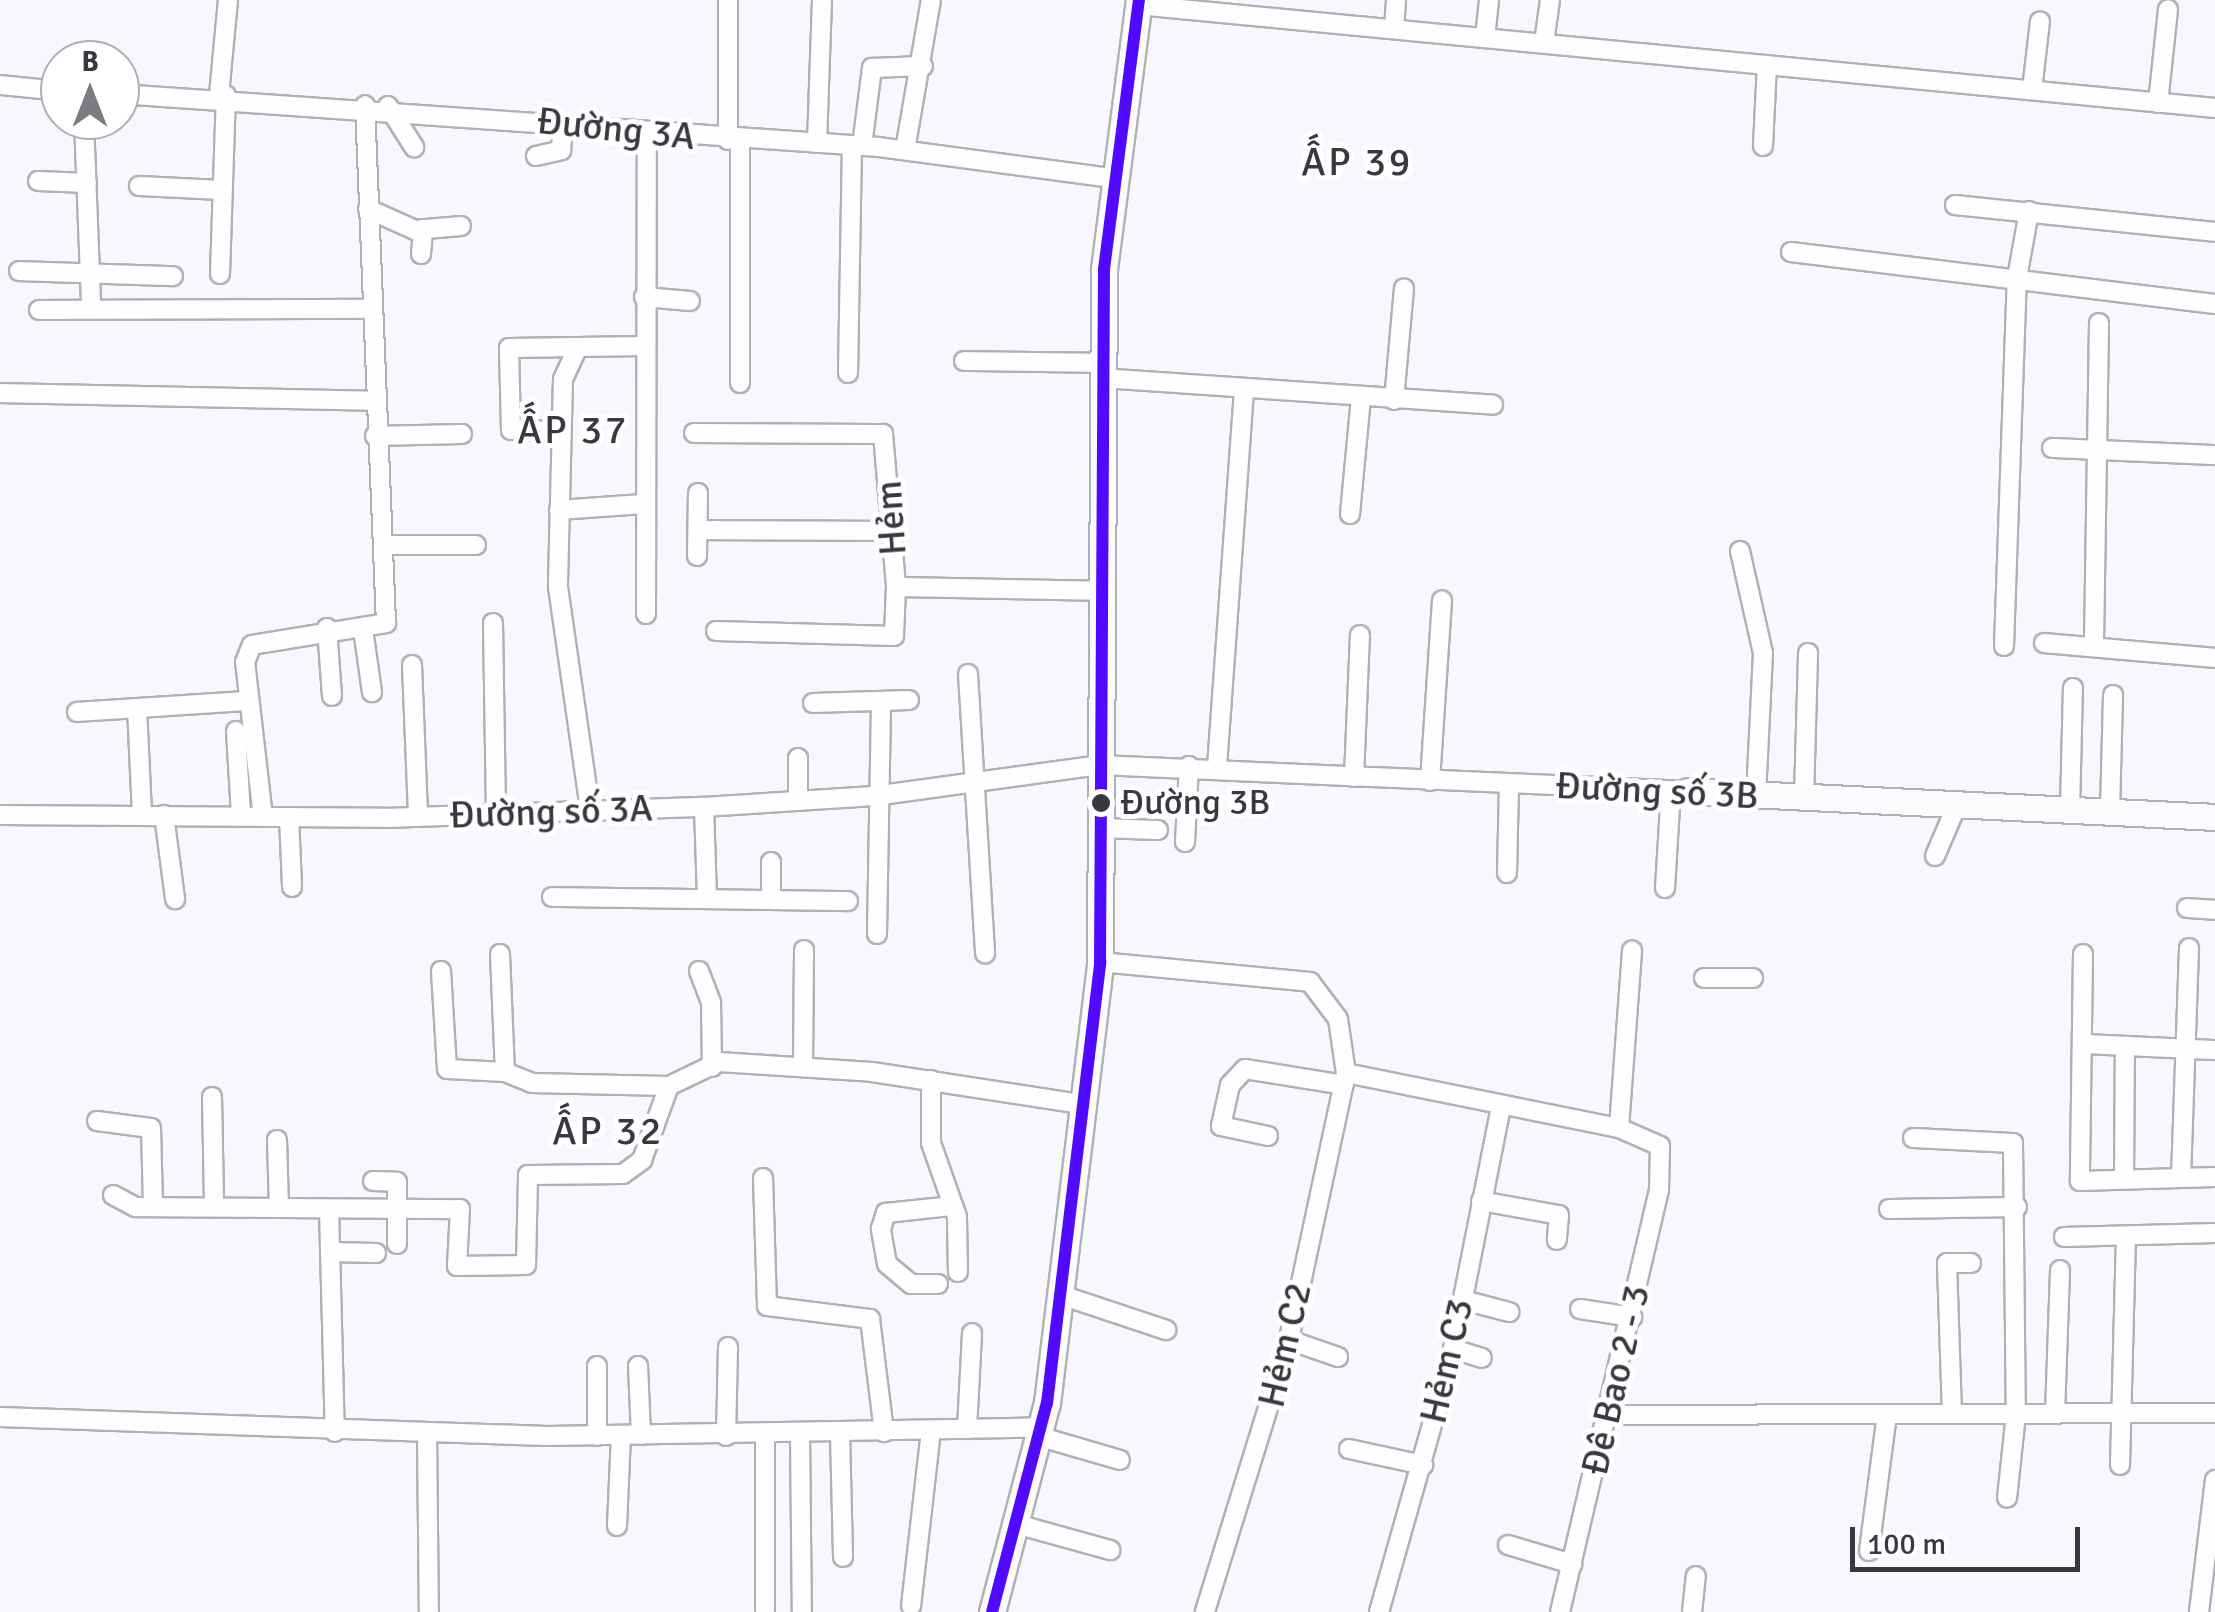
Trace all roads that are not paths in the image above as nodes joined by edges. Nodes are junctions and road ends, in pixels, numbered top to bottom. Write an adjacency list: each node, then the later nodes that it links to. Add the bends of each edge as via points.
1 (228, 0): 20 (street)
2 (728, 0): 28 (street)
3 (822, 0): 29 (street)
4 (931, 0): 15 (street)
5 (1396, 0): 11 (street)
6 (1489, 0): 12 (street)
7 (1550, 0): 13 (street)
8 (1139, 3): 11 (street); 35 (street)
9 (2168, 10): 21 (street)
10 (2040, 21): 18 (street)
11 (1394, 29): 12 (street)
12 (1484, 38): 13 (street)
13 (1544, 43): 14 (street)
14 (1767, 65): 18 (street); 31 (street)
15 (924, 66): 30 (street, via 872,68); 33 (street)
16 (0, 85): 17 (street)
17 (40, 89)
18 (2032, 90): 21 (street)
19 (140, 94): 20 (street, Đường 3A)
20 (223, 96): 22 (street, Đường 3A); 39 (street)
21 (2158, 102): 24 (street)
22 (366, 106): 23 (street, Đường 3A); 41 (street)
23 (388, 106): 25 (street, Đường 3A); 32 (street)
24 (2215, 108)
25 (563, 124): 26 (street, Đường 3A); 34 (street, via 562,150)
26 (647, 132): 28 (street, Đường 3A); 54 (street)
27 (85, 140): 37 (street)
28 (734, 140): 29 (street, Đường 3A); 66 (street)
29 (817, 143): 30 (street, Đường 3A)
30 (857, 146): 33 (street, Đường 3A); 65 (street)
31 (1763, 146)
32 (414, 147)
33 (905, 150): 35 (street, Đường 3A)
34 (536, 156)
35 (1112, 178): 64 (street)
36 (38, 181): 37 (street)
37 (88, 183): 49 (street)
38 (138, 186): 39 (street)
39 (222, 190): 50 (street)
40 (1955, 205): 42 (street)
41 (368, 208): 44 (street, via 390,225); 58 (street)
42 (2029, 211): 45 (street); 52 (street)
43 (461, 226): 44 (street)
44 (422, 229): 47 (street)
45 (2215, 232)
46 (1791, 252): 52 (street)
47 (421, 254)
48 (19, 271): 49 (street)
49 (90, 271): 51 (street); 57 (street)
50 (220, 274)
51 (173, 276)
52 (2017, 278): 56 (street); 101 (street)
53 (1404, 288): 70 (street)
54 (644, 298): 55 (street); 62 (street)
55 (690, 301)
56 (2215, 304)
57 (91, 306): 58 (street); 59 (street)
58 (372, 309): 71 (street)
59 (39, 310)
60 (2099, 322): 78 (street)
61 (578, 346): 62 (street); 73 (street, via 563,379); 73 (street, via 509,348 511,430)
62 (644, 346): 81 (street)
63 (964, 361): 64 (street)
64 (1101, 371): 67 (street); 91 (street)
65 (848, 373)
66 (740, 383)
67 (1244, 388): 69 (street); 120 (street)
68 (0, 393): 71 (street)
69 (1361, 398): 70 (street); 83 (street)
70 (1394, 400): 72 (street)
71 (376, 401): 76 (street)
72 (1493, 405)
73 (561, 430): 82 (street)
74 (694, 433): 85 (street, Hẻm, via 884,434)
75 (462, 434): 76 (street)
76 (375, 436): 87 (street)
77 (2052, 448): 78 (street)
78 (2093, 450): 79 (street); 99 (street)
79 (2215, 454)
80 (698, 493): 84 (street)
81 (643, 504): 82 (street); 93 (street)
82 (559, 510): 133 (street, via 562,622)
83 (1350, 514)
84 (699, 530): 85 (street); 89 (street)
85 (890, 531): 90 (street, Hẻm)
86 (476, 544): 87 (street)
87 (383, 545): 96 (street, via 386,623)
88 (1740, 551): 127 (street, via 1763,653)
89 (697, 556)
90 (896, 587): 91 (street, Hẻm); 97 (street, via 894,636)
91 (1101, 591): 118 (street)
92 (1442, 600): 122 (street)
93 (646, 614)
94 (493, 623): 138 (street)
95 (328, 628): 96 (street); 109 (street); 111 (street, via 252,645)
96 (363, 628): 107 (street)
97 (716, 631)
98 (1360, 635): 121 (street)
99 (2094, 642): 100 (street); 103 (street)
100 (2044, 643)
101 (2004, 646)
102 (1808, 653): 128 (street)
103 (2215, 658)
104 (412, 665): 142 (street)
105 (968, 674): 123 (street, via 969,771)
106 (2073, 688): 132 (street)
107 (372, 692)
108 (2112, 695): 134 (street)
109 (332, 696)
110 (908, 700): 112 (street)
111 (249, 701): 114 (street); 140 (street)
112 (882, 701): 113 (street); 126 (street)
113 (814, 703)
114 (137, 708): 115 (street); 136 (street)
115 (77, 712)
116 (236, 731): 139 (street)
117 (798, 758): 129 (street)
118 (1100, 764): 119 (street, Đường số 3B); 123 (street, Đường số 3A); 144 (street)
119 (1189, 766): 120 (street, Đường số 3B); 146 (street)
120 (1218, 767): 121 (street, Đường số 3B)
121 (1354, 777): 122 (street, Đường số 3B)
122 (1430, 780): 124 (street, Đường số 3B)
123 (981, 784): 126 (street, Đường số 3A); 163 (street)
124 (1510, 784): 125 (street, Đường số 3B); 149 (street)
125 (1679, 791): 127 (street, Đường số 3B); 151 (street)
126 (874, 796): 129 (street, Đường số 3A); 159 (street)
127 (1756, 796): 128 (street, Đường số 3B)
128 (1804, 798): 130 (street, Đường số 3B)
129 (798, 801): 131 (street, Đường số 3A)
130 (1957, 805): 132 (street, Đường số 3B); 147 (street)
131 (704, 806): 133 (street, Đường số 3A); 154 (street)
132 (2070, 809): 134 (street, Đường số 3B)
133 (590, 810): 138 (street, Đường số 3A)
134 (2110, 811): 143 (street, Đường số 3B)
135 (0, 815): 136 (street, Đường số 3A)
136 (142, 815): 137 (street, Đường số 3A)
137 (164, 815): 139 (street, Đường số 3A); 155 (street)
138 (496, 815): 142 (street, Đường số 3A)
139 (240, 816): 140 (street, Đường số 3A)
140 (263, 817): 141 (street, Đường số 3A)
141 (289, 817): 142 (street, Đường số 3A); 150 (street)
142 (418, 817)
143 (2215, 817)
144 (1100, 828): 145 (street); 166 (street)
145 (1158, 830)
146 (1185, 842)
147 (1935, 856)
148 (771, 862): 153 (street)
149 (1507, 873)
150 (292, 887)
151 (1665, 888)
152 (552, 897): 154 (street)
153 (771, 897): 154 (street); 156 (street)
154 (707, 898)
155 (175, 899)
156 (848, 901)
157 (2187, 908): 158 (street)
158 (2215, 910)
159 (878, 934)
160 (2188, 948): 173 (street)
161 (804, 950): 176 (street)
162 (1632, 950): 185 (street)
163 (985, 953)
164 (500, 954): 177 (street)
165 (2084, 954): 171 (street)
166 (1100, 962): 178 (street, via 1310,982 1338,1019); 182 (street)
167 (441, 970): 177 (street, via 447,1069)
168 (700, 971): 175 (street, via 711,1003)
169 (1704, 978): 170 (street)
170 (1753, 978)
171 (2083, 1044): 172 (street); 191 (street, via 2080,1181)
172 (2125, 1046): 173 (street); 191 (street)
173 (2181, 1048): 174 (street); 192 (street)
174 (2215, 1050)
175 (712, 1066): 176 (street); 180 (street)
176 (804, 1066): 179 (street)
177 (505, 1072): 180 (street, via 532,1082)
178 (1345, 1079): 183 (street); 186 (street, via 1246,1069 1230,1085 1221,1126); 222 (street, Hẻm C2)
179 (931, 1080): 182 (street); 198 (street, via 931,1143)
180 (670, 1086): 203 (street, via 632,1169 528,1175 526,1265 457,1266 460,1209)
181 (212, 1097): 197 (street)
182 (1082, 1104): 215 (street)
183 (1501, 1106): 185 (street); 195 (street, Hẻm C3)
184 (97, 1121): 196 (street, via 151,1128)
185 (1619, 1128): 219 (street, Đê Bao 2 - 3, via 1660,1146)
186 (1268, 1136)
187 (1913, 1138): 199 (street, via 2009,1138)
188 (276, 1140): 200 (street)
189 (2215, 1177): 192 (street)
190 (763, 1178): 241 (street, via 768,1306 870,1319)
191 (2124, 1178): 192 (street)
192 (2181, 1178)
193 (374, 1181): 203 (street, via 396,1182)
194 (113, 1195): 196 (street)
195 (1481, 1201): 207 (street, via 1559,1215); 216 (street, Hẻm C3)
196 (153, 1206): 197 (street)
197 (214, 1206): 200 (street)
198 (951, 1206): 213 (street); 214 (street, via 886,1214 881,1229 888,1264 910,1284)
199 (2018, 1207): 201 (street); 233 (street)
200 (278, 1208): 202 (street)
201 (1889, 1208)
202 (329, 1210): 203 (street); 209 (street)
203 (397, 1211): 208 (street)
204 (2215, 1233): 205 (street)
205 (2126, 1236): 206 (street); 235 (street)
206 (2064, 1238)
207 (1557, 1240)
208 (397, 1244)
209 (330, 1252): 210 (street); 239 (street)
210 (376, 1254)
211 (1971, 1263): 232 (street, via 1947,1263)
212 (2060, 1270): 234 (street)
213 (958, 1272)
214 (938, 1284)
215 (1061, 1295): 220 (street); 242 (street)
216 (1463, 1300): 218 (street); 224 (street, Hẻm C3)
217 (1580, 1309): 219 (street)
218 (1509, 1312)
219 (1632, 1317): 230 (street, Đê Bao 2 - 3)
220 (1166, 1330)
221 (972, 1333): 237 (street)
222 (1290, 1340): 225 (street); 269 (street, Hẻm C2)
223 (728, 1347): 248 (street)
224 (1453, 1350): 226 (street); 252 (street, Hẻm C3)
225 (1338, 1357)
226 (1482, 1358)
227 (597, 1366): 245 (street)
228 (638, 1366): 247 (street)
229 (2215, 1413): 235 (street)
230 (1610, 1414): 231 (street); 262 (street, Đê Bao 2 - 3)
231 (1887, 1414): 232 (street); 260 (street)
232 (1952, 1414): 233 (street)
233 (2016, 1414): 234 (street); 255 (street)
234 (2055, 1414): 235 (street)
235 (2128, 1414): 253 (street)
236 (0, 1417): 239 (street)
237 (967, 1428): 238 (street); 242 (street)
238 (931, 1430): 241 (street); 264 (street)
239 (335, 1432): 240 (street)
240 (426, 1432): 245 (street); 266 (street)
241 (884, 1432): 243 (street)
242 (1042, 1432): 251 (street); 256 (street)
243 (840, 1434): 244 (street); 261 (street)
244 (800, 1435): 249 (street); 267 (street)
245 (597, 1436): 246 (street)
246 (621, 1436): 247 (street); 257 (street)
247 (641, 1436): 248 (street)
248 (726, 1436): 249 (street)
249 (764, 1437): 265 (street)
250 (1349, 1449): 252 (street)
251 (1120, 1460)
252 (1422, 1465): 270 (street, Hẻm C3)
253 (2120, 1465)
254 (2215, 1480): 273 (street)
255 (2007, 1498)
256 (1016, 1524): 259 (street); 268 (street)
257 (616, 1526)
258 (1508, 1545): 262 (street)
259 (1110, 1550)
260 (1869, 1551)
261 (843, 1557)
262 (1572, 1564): 271 (street, Đê Bao 2 - 3)
263 (1696, 1576): 272 (street)
264 (910, 1606)
265 (765, 1610)
266 (429, 1612)
267 (802, 1612)
268 (992, 1612)
269 (1205, 1612)
270 (1379, 1612)
271 (1560, 1612)
272 (1692, 1612)
273 (2199, 1612)

